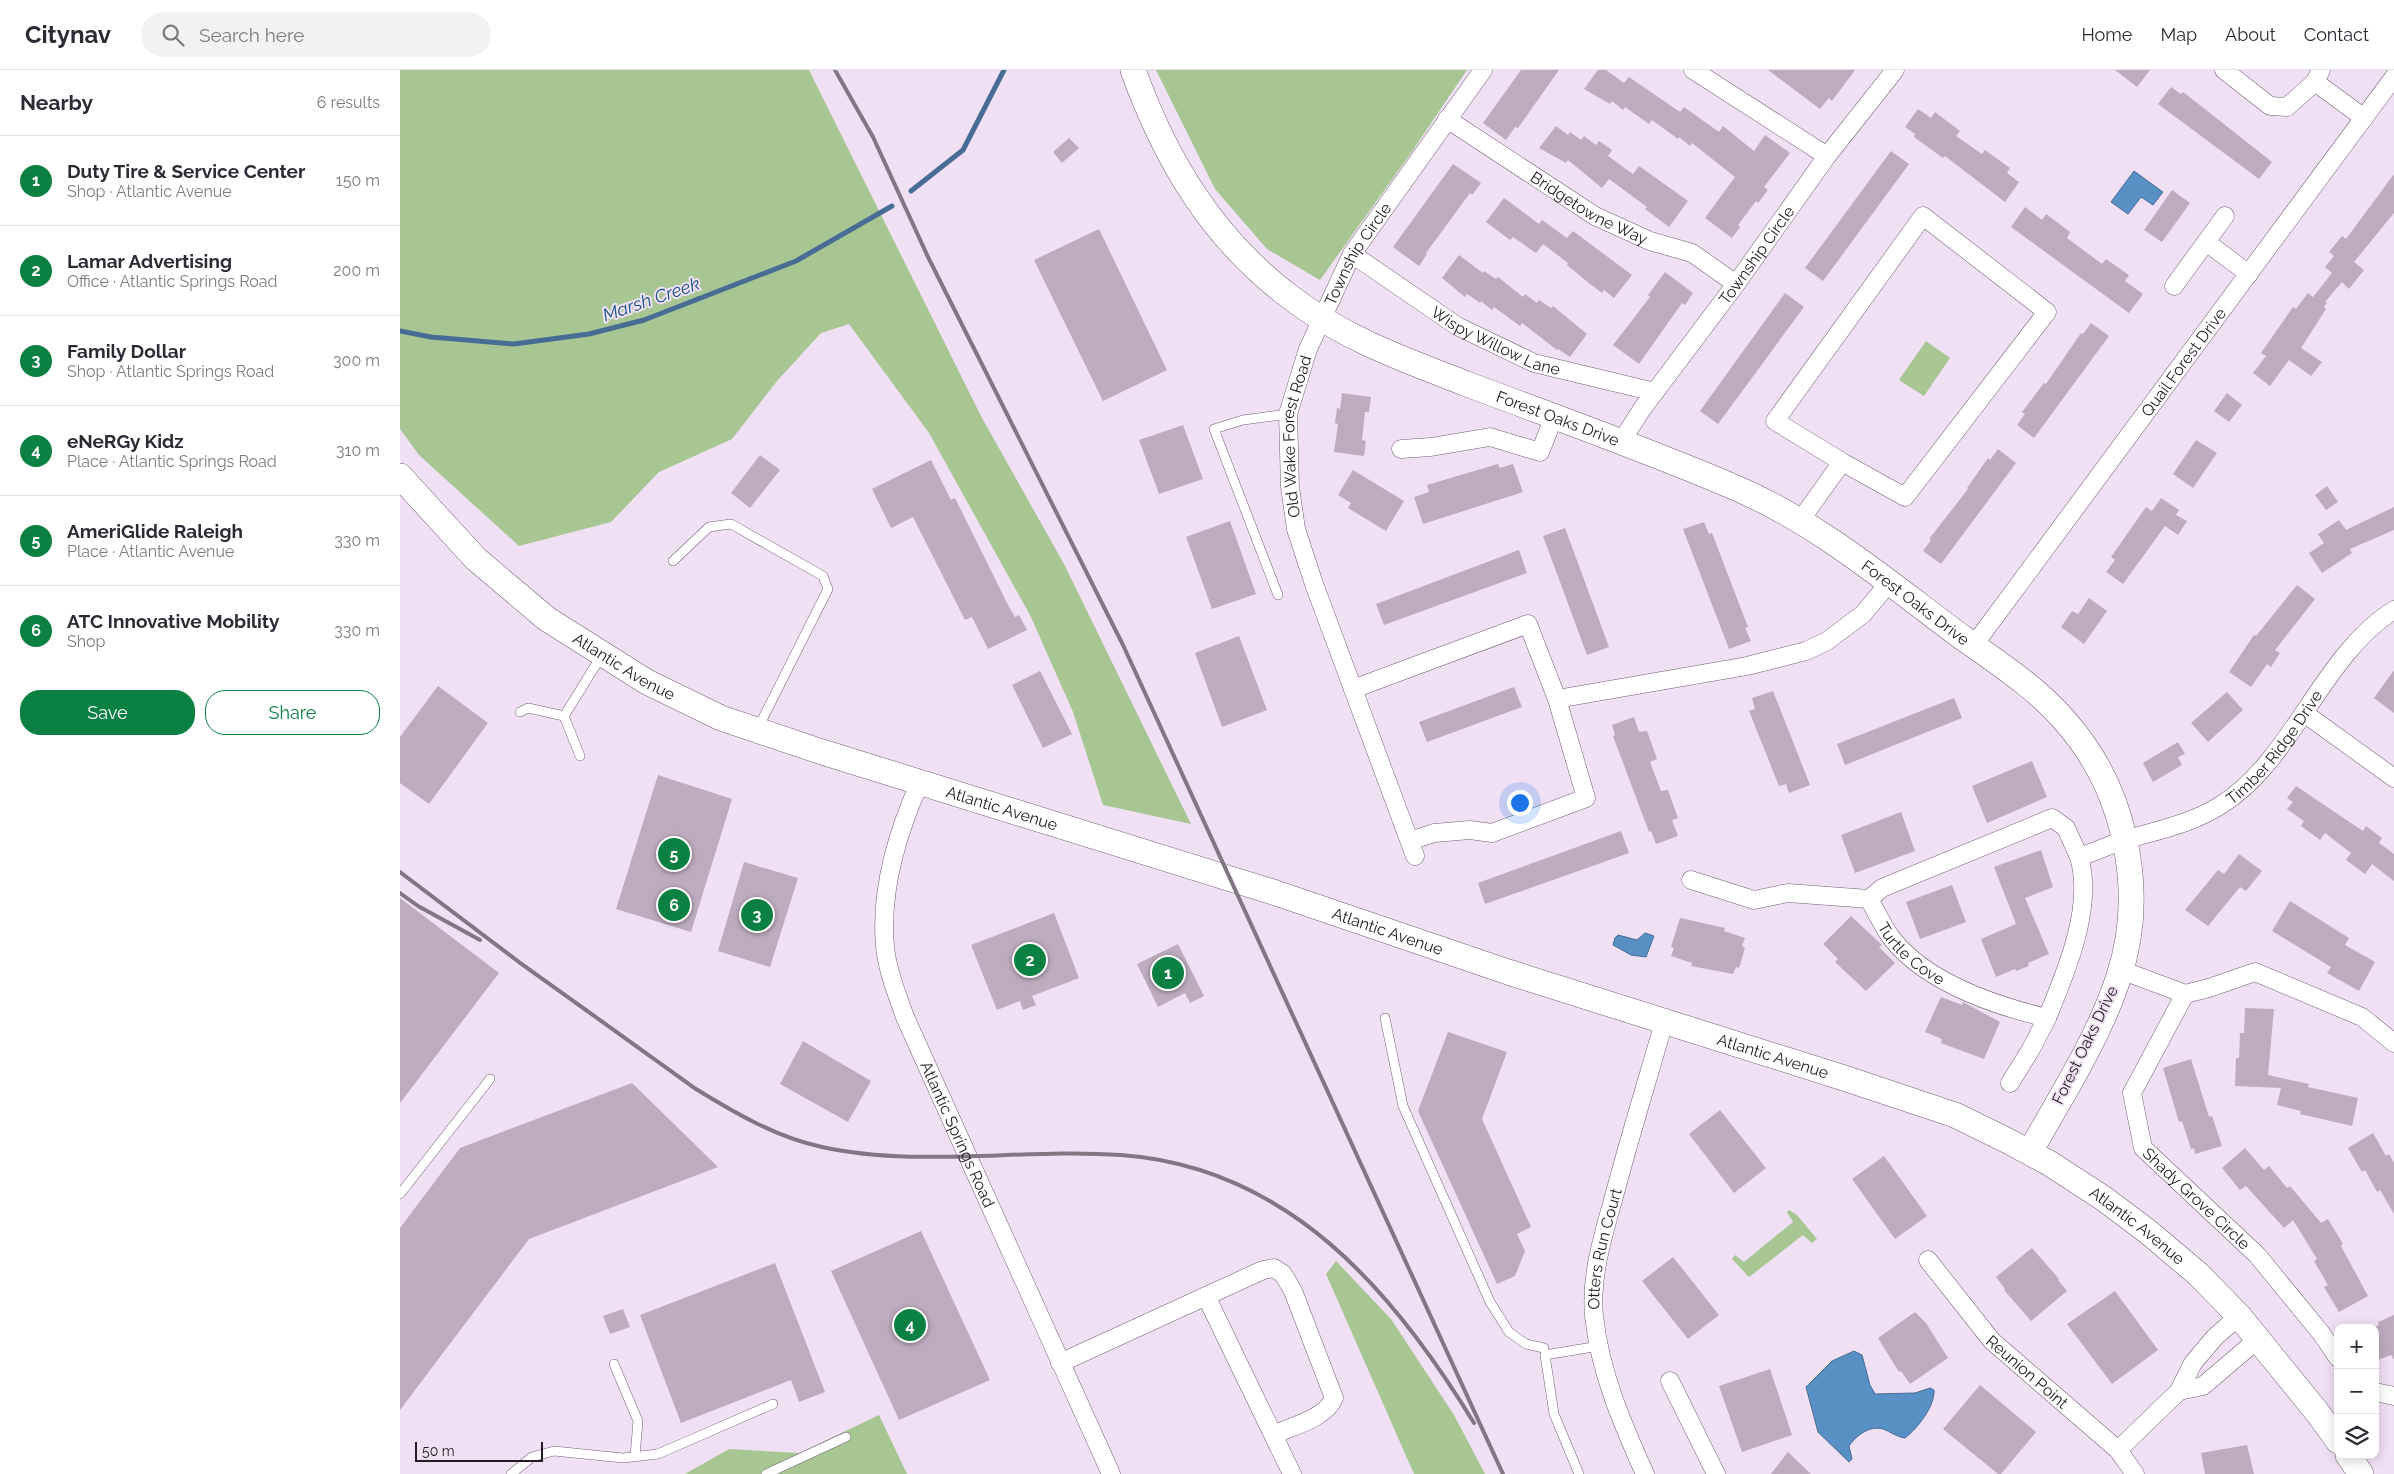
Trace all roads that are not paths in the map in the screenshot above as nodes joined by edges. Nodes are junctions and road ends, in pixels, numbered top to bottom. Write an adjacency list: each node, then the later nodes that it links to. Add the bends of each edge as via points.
1 (1133, 70): 17 (main road, via 1169,156 1219,230 1275,285)
2 (1483, 70): 9 (street, Township Circle)
3 (1693, 70): 10 (street)
4 (1895, 70): 10 (street, Township Circle)
5 (2224, 70): 6 (street, via 2270,106 2287,107)
6 (2318, 76): 8 (street)
7 (2394, 78): 8 (street, Quail Forest Drive)
8 (2364, 118): 14 (street, Quail Forest Drive)
9 (1447, 119): 13 (street, Township Circle); 15 (street, Bridgetowne Way, via 1595,216 1650,242 1692,253)
10 (1827, 156): 15 (street, Township Circle)
11 (2225, 216): 12 (street)
12 (2206, 242): 14 (street); 16 (street)
13 (1352, 254): 17 (street, Township Circle); 18 (street, Wispy Willow Lane, via 1457,326 1534,363)
14 (2249, 274): 30 (street, Quail Forest Drive)
15 (1736, 284): 18 (street, Township Circle)
16 (2174, 286)
17 (1322, 319): 19 (street, Old Wake Forest Road, via 1308,349); 20 (main road, Forest Oaks Drive, via 1388,353)
18 (1655, 392): 21 (street, Township Circle)
19 (1288, 414): 28 (lane, via 1243,420 1214,429); 32 (street, Old Wake Forest Road, via 1290,487 1296,529)
20 (1554, 417): 21 (main road, Forest Oaks Drive); 22 (street, via 1540,452 1490,437)
21 (1621, 442): 25 (main road, Forest Oaks Drive, via 1738,489)
22 (1401, 449)
23 (1842, 462): 23 (street, via 1905,497 2047,312 1923,216 1775,421); 25 (street)
24 (400, 476): 31 (main road, Atlantic Avenue, via 482,565 546,618)
25 (1800, 521): 27 (main road, Forest Oaks Drive)
26 (673, 561): 37 (lane, via 709,527 731,524 823,576 828,590)
27 (1889, 583): 30 (main road, Forest Oaks Drive); 33 (street, via 1863,614 1827,641 1806,651 1747,666)
28 (1278, 595)
29 (2394, 610): 35 (street, Timber Ridge Drive, via 2363,636)
30 (1974, 645): 41 (main road, Forest Oaks Drive, via 2051,706 2079,738 2103,776)
31 (602, 655): 36 (lane); 37 (main road, Atlantic Avenue, via 647,682 713,714)
32 (1353, 689): 33 (street, via 1528,624); 33 (street, Old Wake Forest Road, via 1412,849 1443,832 1470,830 1492,833 1586,798)
33 (1557, 699)
34 (520, 712): 36 (lane, via 528,708)
35 (2304, 713): 39 (street); 41 (street, Timber Ridge Drive, via 2249,782 2222,805 2165,830)
36 (564, 716): 38 (lane)
37 (757, 730): 40 (main road, Atlantic Avenue)
38 (580, 756)
39 (2394, 778)
40 (920, 782): 49 (main road, Atlantic Avenue, via 1276,893); 62 (street, Atlantic Springs Road, via 905,818 889,880 884,919 891,978 905,1017)
41 (2125, 840): 42 (street); 45 (main road, Forest Oaks Drive, via 2131,899 2130,926)
42 (2079, 858): 44 (street, via 2066,828 2052,818 1882,888); 48 (street, via 2084,873 2081,914 2066,973)
43 (1691, 880): 44 (street, via 1754,900 1788,893)
44 (1869, 899): 48 (street, Turtle Cove, via 1890,936 1930,974 2006,1008)
45 (2121, 970): 46 (street); 53 (main road, Forest Oaks Drive, via 2091,1040)
46 (2185, 994): 50 (street, via 2255,972 2362,1017); 61 (street, Shady Grove Circle, via 2132,1093 2143,1148 2257,1255)
47 (1385, 1018): 60 (lane, via 1403,1106 1490,1302 1509,1332 1526,1344)
48 (2047, 1018): 52 (street)
49 (1664, 1022): 53 (main road, Atlantic Avenue, via 1955,1115); 59 (street, Otters Run Court, via 1603,1237 1594,1289)
50 (2394, 1043)
51 (490, 1079): 54 (lane)
52 (2010, 1083)
53 (2030, 1152): 57 (main road, Atlantic Avenue, via 2147,1230 2198,1274)
54 (400, 1194)
55 (1928, 1260): 72 (street, Reunion Point, via 1992,1341)
56 (1206, 1296): 62 (street); 69 (street); 69 (street, via 1274,1268 1283,1274 1293,1291 1334,1398 1331,1406 1323,1412)
57 (2239, 1316): 58 (main road, Atlantic Avenue); 65 (street, via 2193,1363)
58 (2258, 1339): 65 (street, via 2203,1386); 70 (main road, Atlantic Avenue)
59 (1599, 1346): 80 (lane, via 1545,1355 1554,1414); 81 (street, Otters Run Court, via 1611,1393)
60 (1544, 1348)
61 (2334, 1352)
62 (1060, 1363): 78 (street, Atlantic Springs Road)
63 (614, 1364): 73 (lane, via 638,1421)
64 (1670, 1381): 82 (street)
65 (2179, 1391): 72 (street)
66 (2379, 1393): 67 (street)
67 (2394, 1396)
68 (772, 1404): 73 (lane, via 658,1454)
69 (1275, 1434): 79 (street)
70 (2334, 1435)
71 (846, 1437): 75 (lane)
72 (2118, 1450): 83 (street, Reunion Point)
73 (635, 1456): 76 (lane, via 623,1458 554,1451 532,1458)
74 (2351, 1459): 84 (main road)
75 (787, 1470): 77 (lane)
76 (512, 1474)
77 (766, 1474)
78 (1111, 1474)
79 (1292, 1474)
80 (1579, 1474)
81 (1645, 1474)
82 (1716, 1474)
83 (2135, 1474)
84 (2361, 1474)

